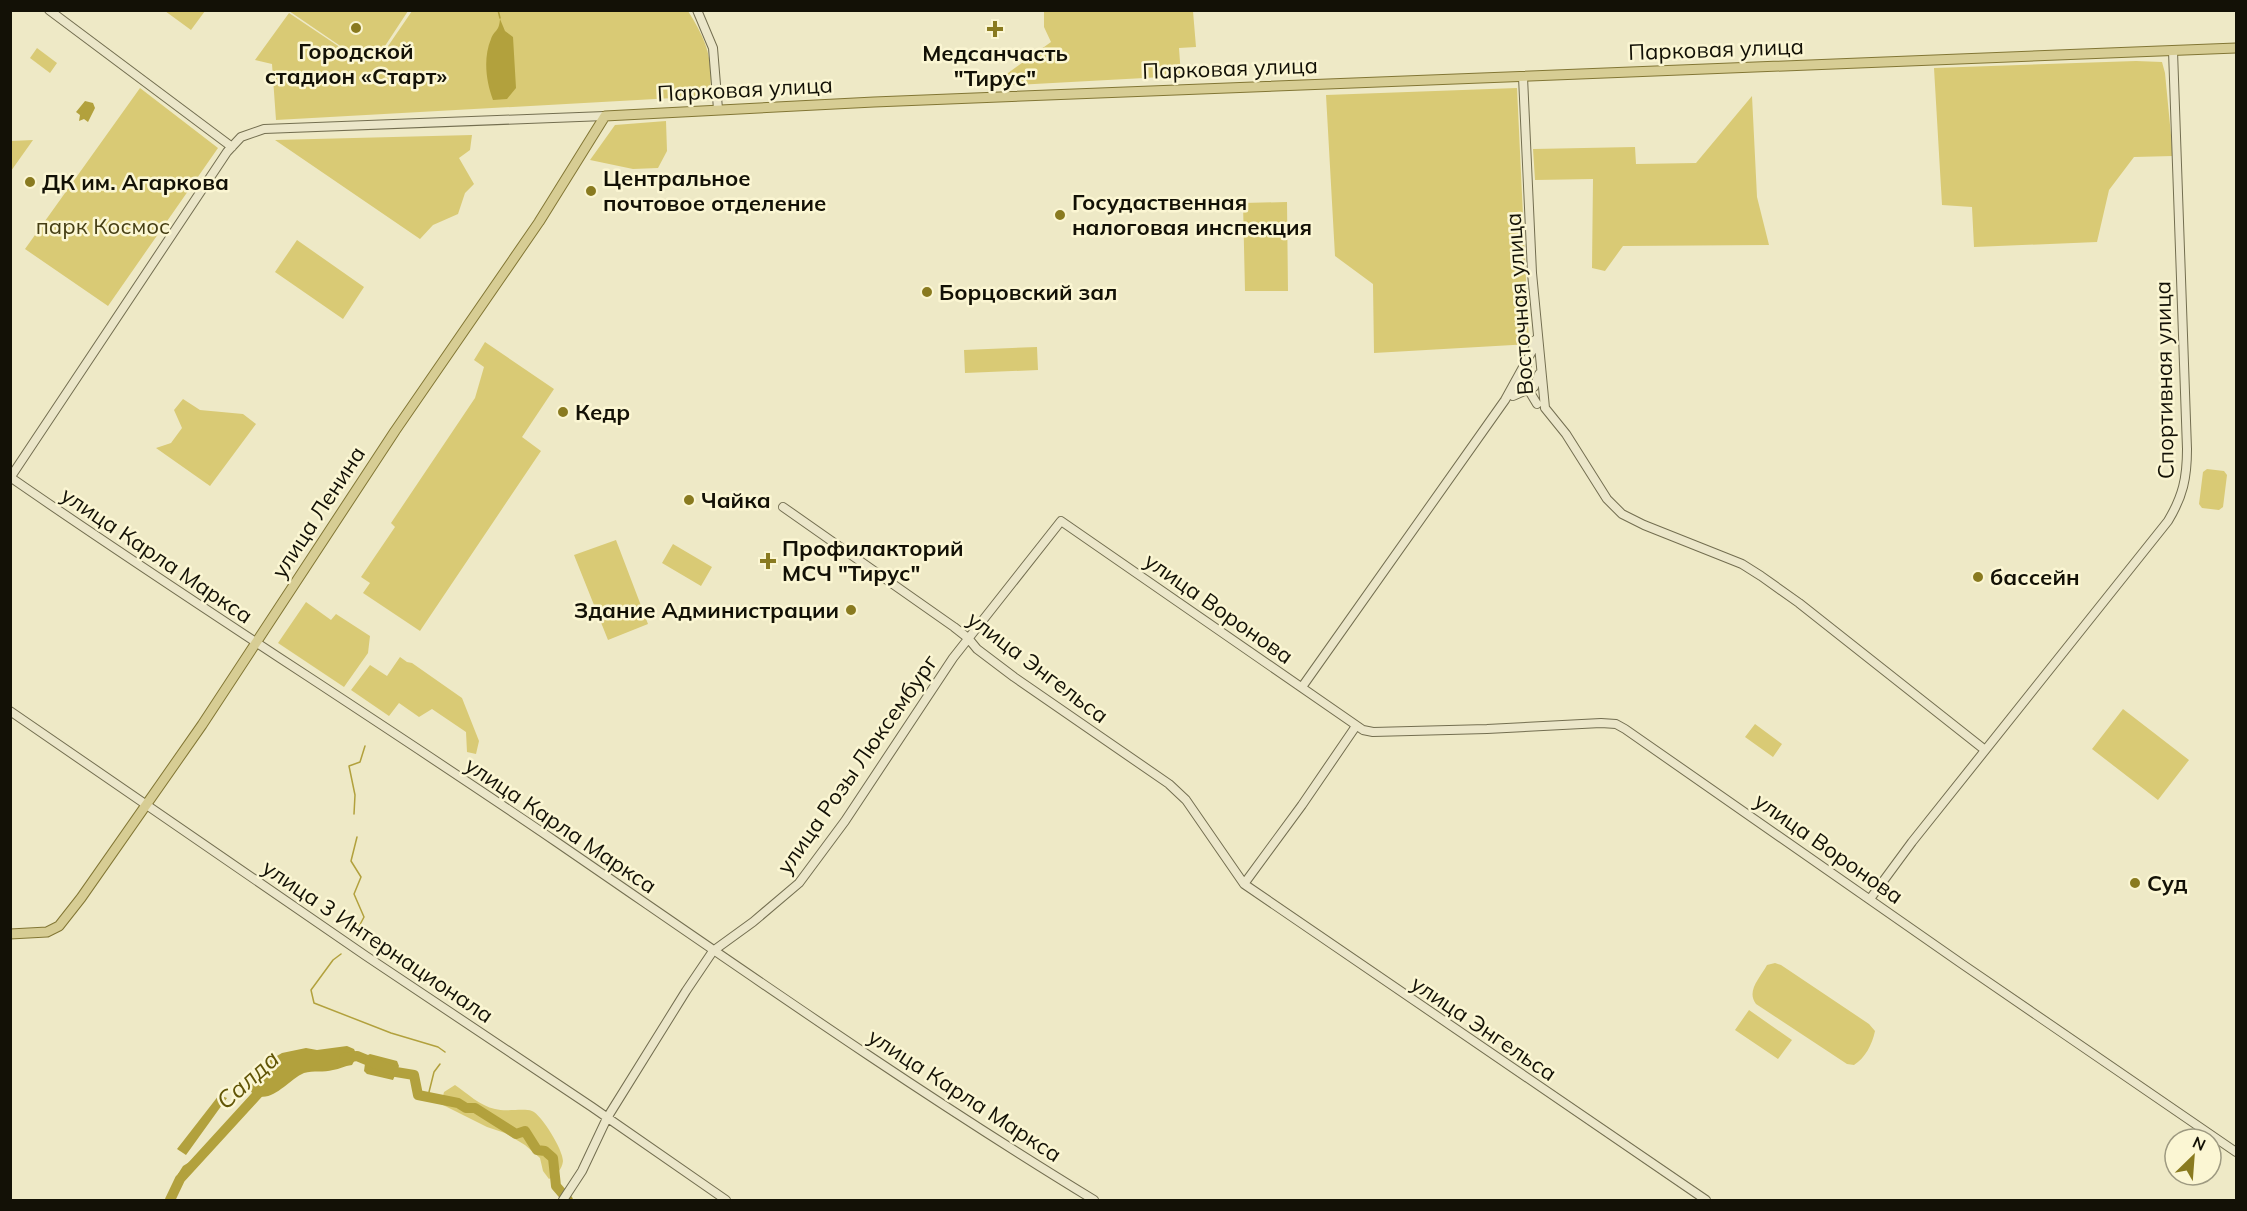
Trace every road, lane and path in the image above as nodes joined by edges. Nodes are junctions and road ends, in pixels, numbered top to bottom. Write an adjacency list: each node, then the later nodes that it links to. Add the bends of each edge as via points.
1 (49, 10): 8 (street)
2 (697, 10): 6 (street, via 713,48)
3 (2236, 48): 4 (main road, Парковая улица)
4 (2173, 51): 5 (main road, Парковая улица); 25 (street, Спортивная улица, via 2187,449 2181,497 2169,521)
5 (1523, 77): 6 (main road, Парковая улица); 9 (street, Восточная улица)
6 (718, 109): 7 (main road, Парковая улица)
7 (605, 116): 8 (street, Парковая улица, via 264,129 241,137); 21 (main road, улица Ленина, via 540,222)
8 (232, 147): 17 (street)
9 (1536, 332): 10 (street); 12 (street, Восточная улица)
10 (1530, 353): 11 (street); 13 (street, Восточная улица)
11 (1525, 378): 12 (street); 13 (street); 14 (street)
12 (1540, 384): 14 (street); 16 (street, Восточная улица)
13 (1510, 386): 15 (street, Восточная улица)
14 (1528, 391): 15 (street); 16 (street)
15 (1509, 398): 16 (street); 22 (street, Восточная улица)
16 (1541, 406): 25 (street, Восточная улица, via 1566,434 1606,499 1622,514 1742,564 1761,576)
17 (11, 477): 21 (street, улица Карла Маркса)
18 (783, 507): 20 (street, улица Энгельса)
19 (1061, 521): 20 (street, улица Розы Люксембург); 22 (street, улица Воронова)
20 (968, 638): 27 (street, улица Энгельса, via 1014,677 1169,784 1186,800); 30 (street, улица Розы Люксембург, via 799,883)
21 (255, 643): 26 (main road, улица Ленина); 30 (street, улица Карла Маркса)
22 (1302, 687): 24 (street, улица Воронова)
23 (10, 711): 26 (street, улица 3 Интернационала)
24 (1356, 726): 27 (street); 28 (street, улица Воронова, via 1373,732 1616,724)
25 (1985, 750): 28 (street, Спортивная улица)
26 (146, 804): 29 (main road, улица Ленина, via 59,926 47,932); 31 (street, улица 3 Интернационала)
27 (1244, 884): 36 (street, улица Энгельса)
28 (1870, 899): 32 (street, улица Воронова)
29 (10, 934)
30 (713, 951): 31 (street, улица Розы Люксембург); 35 (street, улица Карла Маркса)
31 (607, 1118): 33 (street, улица Розы Люксембург, via 582,1171); 34 (street, улица 3 Интернационала)
32 (2236, 1152)
33 (563, 1200)
34 (726, 1200)
35 (1094, 1200)
36 (1706, 1200)

